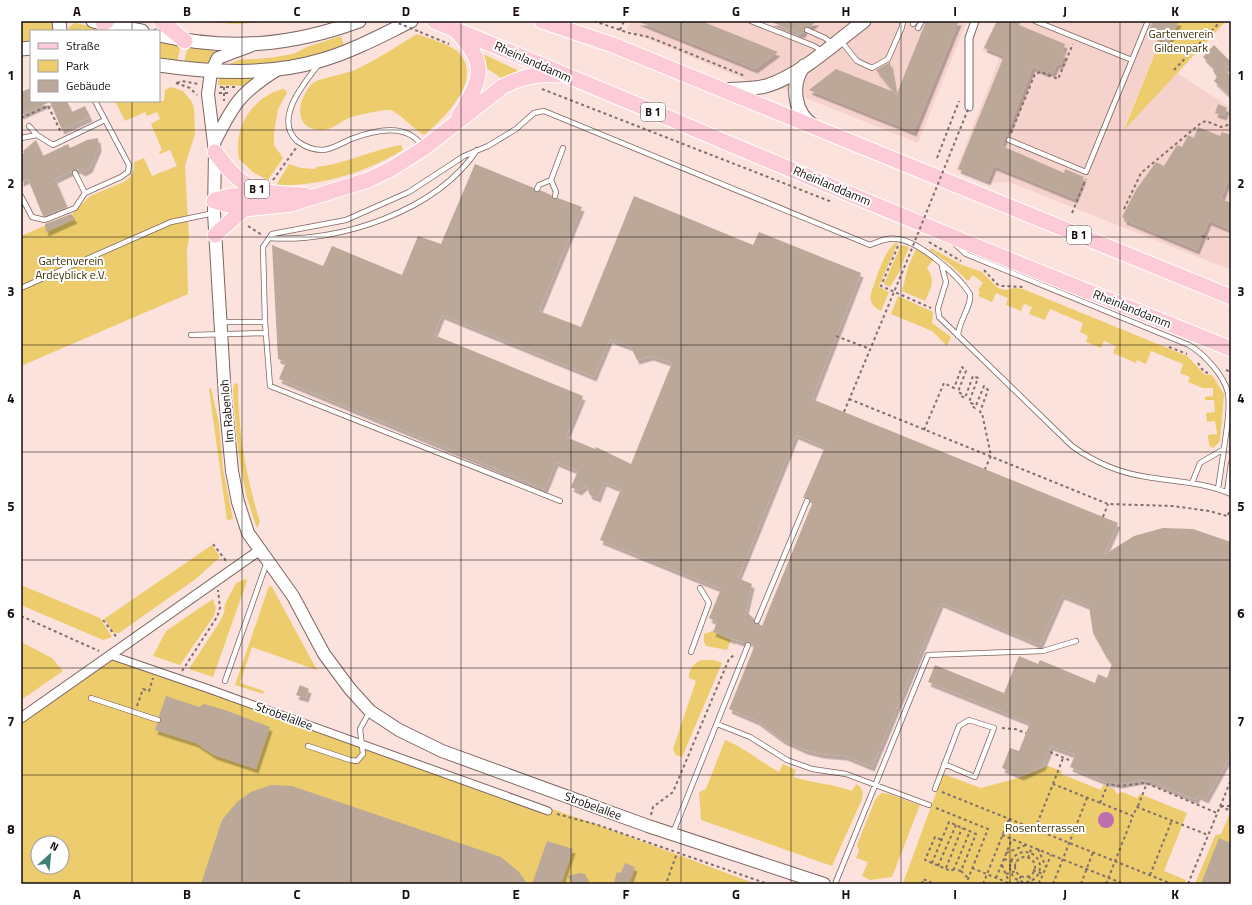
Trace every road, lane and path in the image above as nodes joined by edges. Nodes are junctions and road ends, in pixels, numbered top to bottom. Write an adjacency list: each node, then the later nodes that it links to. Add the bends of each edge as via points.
1 (161, 21): 25 (main road)
2 (359, 21): 26 (main road, via 309,37)
3 (411, 21): 17 (main road)
4 (542, 21): 43 (main road, B 1, via 613,44)
5 (594, 21): 21 (path)
6 (624, 21): 21 (path)
7 (751, 21): 27 (lane, via 814,46)
8 (864, 21): 27 (main road)
9 (903, 21): 27 (lane, via 888,59 872,68)
10 (922, 21): 18 (lane)
11 (975, 21): 47 (street, via 969,38)
12 (1036, 21): 24 (lane)
13 (1221, 21): 34 (path)
14 (101, 22): 19 (main road)
15 (437, 22): 20 (main road, Rheinlanddamm / B 1)
16 (1148, 22): 30 (lane)
17 (391, 26): 28 (path, bridge, via 420,32); 29 (main road, via 362,45)
18 (918, 28)
19 (137, 30)
20 (454, 30): 37 (main road, Rheinlanddamm / B 1); 50 (main road, B 1, via 473,52 478,69 477,86)
21 (620, 30): 36 (path, via 649,37)
22 (806, 30): 27 (lane, via 825,38)
23 (160, 35): 25 (main road)
24 (1075, 37): 30 (lane); 57 (path, via 1058,80 1041,72 1035,74)
25 (185, 41): 26 (main road)
26 (253, 45): 35 (street, via 218,58)
27 (832, 45): 32 (main road)
28 (453, 46)
29 (322, 60): 33 (main road); 58 (lane, via 307,80 288,118 291,134)
30 (1132, 60): 57 (lane, via 1086,172)
31 (160, 64): 35 (main road)
32 (805, 65): 43 (main road, via 768,86); 53 (main road, via 797,77 795,93 800,110)
33 (278, 69): 35 (main road, via 260,72); 59 (street, via 250,87 239,98 231,110)
34 (1174, 70)
35 (211, 72): 42 (street, Im Rabenloh)
36 (747, 77)
37 (570, 78): 50 (main road, B 1, via 548,74 512,82); 82 (main road, Rheinlanddamm / B 1)
38 (176, 83): 42 (path, via 182,81)
39 (224, 87): 40 (path)
40 (242, 87)
41 (538, 88): 74 (path, via 553,91)
42 (214, 89): 44 (path); 59 (street, Im Rabenloh, via 208,94)
43 (723, 90): 53 (main road, B 1)
44 (235, 96)
45 (959, 101): 63 (path)
46 (96, 102): 49 (lane)
47 (969, 106): 97 (path, bridge)
48 (21, 118): 54 (path, via 48,106 60,132)
49 (105, 120): 55 (lane, via 53,145); 69 (lane, via 129,165 128,172)
50 (456, 122): 60 (main road, B 1)
51 (1231, 124): 77 (path, via 1221,127 1206,121 1201,123 1141,173)
52 (29, 126): 55 (lane)
53 (815, 127): 95 (main road, B 1)
54 (67, 129)
55 (38, 135): 56 (lane)
56 (21, 138)
57 (1009, 140)
58 (299, 142): 60 (lane, via 316,150 325,150 368,134 393,130 418,138); 65 (path)
59 (215, 148): 70 (main road, B 1, via 240,181 258,190); 75 (street, Im Rabenloh)
60 (424, 148): 71 (main road, B 1, via 368,180)
61 (563, 148): 66 (lane)
62 (477, 150): 86 (lane, via 410,192 346,220 272,234); 86 (lane, via 466,166 448,182 386,219 323,236 297,239); 88 (lane, via 516,129 534,113 544,111 870,245 888,239)
63 (937, 158)
64 (75, 173): 69 (lane)
65 (274, 178)
66 (551, 180): 68 (lane, via 539,185); 73 (lane, via 556,192)
67 (1084, 183): 78 (path)
68 (537, 189)
69 (85, 193): 72 (lane, via 75,208 45,220 32,217)
70 (275, 194): 71 (main road, B 1); 75 (main road, B 1, via 230,196)
71 (314, 195): 76 (main road, B 1, via 290,204)
72 (21, 196)
73 (554, 196)
74 (835, 204)
75 (214, 207): 76 (main road, B 1); 83 (street, Im Rabenloh); 93 (lane, via 171,222)
76 (244, 209): 83 (main road, B 1)
77 (1124, 209)
78 (1072, 213)
79 (248, 226): 80 (path)
80 (256, 231)
81 (913, 233): 85 (path)
82 (944, 234): 108 (main road, Rheinlanddamm / B 1); 111 (lane, via 966,254 1189,345 1201,352)
83 (215, 235): 101 (street, Im Rabenloh)
84 (1202, 236): 87 (path)
85 (919, 237)
86 (270, 238): 100 (lane, via 263,248)
87 (1209, 239)
88 (901, 240): 91 (lane, via 926,252); 97 (path, via 881,286)
89 (926, 240): 90 (path)
90 (966, 263)
91 (942, 265): 99 (lane, via 946,282); 105 (lane, via 968,291 970,297)
92 (983, 270): 94 (path, via 997,284)
93 (21, 288)
94 (1028, 289)
95 (1215, 290): 96 (lane); 98 (main road, B 1)
96 (1231, 291)
97 (894, 292): 99 (path); 107 (path)
98 (1231, 297)
99 (938, 311): 105 (lane, via 939,317)
100 (265, 322): 101 (lane); 102 (lane)
101 (221, 328): 102 (lane); 103 (lane); 131 (street, Im Rabenloh, via 228,431 238,502 248,534)
102 (266, 333): 123 (lane, via 270,386)
103 (191, 335)
104 (836, 336): 107 (path)
105 (958, 336): 120 (lane, via 1084,455 1135,475)
106 (1163, 344): 109 (path)
107 (870, 349): 113 (path)
108 (1231, 349)
109 (1192, 356)
110 (1197, 360): 111 (path, via 1204,372)
111 (1216, 370): 112 (path, via 1222,368); 116 (lane, via 1228,395)
112 (1231, 372)
113 (849, 399): 114 (path); 115 (path)
114 (844, 412)
115 (924, 430): 117 (path); 117 (path, via 944,383 954,388 962,367 966,371 958,392 961,396 964,398 974,376 978,378 969,402 972,406 975,408 984,386 988,390 980,412)
116 (1224, 449): 120 (lane, via 1200,463); 121 (lane)
117 (991, 456): 119 (path); 125 (path)
118 (1231, 463): 122 (lane)
119 (986, 469)
120 (1192, 483): 121 (lane)
121 (1218, 489): 122 (lane)
122 (1229, 493)
123 (560, 501)
124 (806, 501): 138 (lane)
125 (1108, 504): 127 (path, via 1173,506); 128 (path)
126 (1231, 508): 127 (path)
127 (1228, 515): 129 (path)
128 (1103, 517)
129 (1231, 517)
130 (213, 544): 133 (path)
131 (260, 550): 132 (street, Im Rabenloh); 133 (street)
132 (267, 560): 147 (lane); 150 (street, Im Rabenloh, via 293,596 324,654 350,690)
133 (233, 569): 134 (street)
134 (216, 581): 143 (street); 146 (path, via 220,608 217,617)
135 (700, 588): 142 (lane, via 709,603)
136 (21, 616): 143 (path)
137 (104, 620): 139 (path)
138 (757, 621)
139 (111, 630)
140 (1076, 641): 165 (lane, via 1043,651 928,655)
141 (748, 644): 153 (lane)
142 (691, 652)
143 (110, 655): 145 (street, Strobelallee); 151 (street)
144 (734, 655): 180 (path, via 729,660 673,792 653,807)
145 (156, 671): 146 (street, Strobelallee); 149 (path, via 149,691 143,689)
146 (177, 678): 156 (street, Strobelallee, bridge)
147 (225, 681)
148 (91, 698): 152 (lane)
149 (139, 700)
150 (370, 711): 156 (lane, via 360,729); 180 (street, Strobelallee, via 399,730 442,751)
151 (21, 718)
152 (158, 720)
153 (717, 724): 165 (lane, via 807,768 846,774); 184 (lane)
154 (994, 728): 155 (path, via 1015,729); 161 (lane, via 969,720 959,726); 161 (lane, via 975,776)
155 (1026, 733)
156 (363, 745): 157 (lane, via 363,754 357,761); 173 (street, Strobelallee)
157 (308, 746)
158 (1050, 752): 159 (path)
159 (1064, 758): 160 (path); 164 (path)
160 (1068, 760)
161 (944, 764): 166 (lane)
162 (1231, 780): 171 (path)
163 (1147, 783): 168 (path, via 1120,786 1108,784); 170 (path); 175 (path)
164 (1054, 784): 167 (path); 182 (path)
165 (874, 786): 169 (lane); 239 (lane)
166 (935, 789): 177 (path)
167 (1088, 798): 168 (path); 189 (path)
168 (1100, 803): 176 (path)
169 (929, 805): 215 (path, via 988,829)
170 (1138, 806): 176 (path); 178 (path)
171 (1220, 806): 172 (path); 174 (path); 175 (path)
172 (1231, 806)
173 (548, 811): 195 (path, via 598,825)
174 (1231, 811)
175 (1217, 813): 186 (path)
176 (1134, 816): 206 (path)
177 (1009, 819): 182 (path); 185 (path)
178 (1172, 820): 186 (path); 228 (path)
179 (956, 825): 181 (path); 188 (path, via 949,822); 212 (path)
180 (648, 826): 184 (street, Strobelallee)
181 (962, 828): 183 (path); 214 (path)
182 (1035, 829): 189 (path)
183 (970, 831): 216 (path); 219 (path, via 976,834)
184 (672, 834): 235 (street, Strobelallee)
185 (1002, 835): 187 (path); 223 (path)
186 (1208, 835): 252 (path)
187 (1012, 839): 190 (path); 196 (path)
188 (942, 840): 208 (path); 208 (path, via 935,837 925,860)
189 (1070, 843): 194 (path); 204 (path)
190 (1026, 845): 191 (path); 192 (path)
191 (1032, 847): 193 (path); 197 (path)
192 (1017, 849): 196 (path); 198 (path)
193 (1038, 850): 199 (path); 203 (path)
194 (1093, 852): 206 (path); 217 (path)
195 (677, 853): 234 (path); 237 (path)
196 (1006, 853): 202 (path)
197 (1030, 853): 198 (path, via 1025,851); 201 (path); 205 (path, via 1035,855)
198 (1019, 854): 200 (path); 207 (path, via 1013,856)
199 (1051, 855): 204 (path); 213 (path)
200 (1021, 858): 201 (path); 209 (path)
201 (1028, 858): 210 (path)
202 (1004, 859): 207 (path); 211 (path)
203 (1042, 859): 205 (path); 213 (path)
204 (1063, 859): 217 (path); 247 (path)
205 (1037, 861): 210 (path); 222 (path, via 1040,866)
206 (1116, 861): 228 (path); 231 (path)
207 (1011, 862): 209 (path); 221 (path, via 1009,867)
208 (932, 863): 212 (path)
209 (1016, 863): 220 (path)
210 (1033, 863): 218 (path)
211 (1002, 865): 224 (path); 230 (path)
212 (938, 866): 214 (path)
213 (1046, 867): 225 (path)
214 (946, 868): 216 (path, via 951,871)
215 (972, 868): 223 (path); 229 (path)
216 (954, 869): 219 (path)
217 (1087, 869): 231 (path); 248 (path)
218 (1033, 870): 222 (path); 227 (path, via 1032,874)
219 (961, 871): 229 (path)
220 (1016, 871): 221 (path); 226 (path)
221 (1012, 872): 224 (path); 232 (path, via 1014,878)
222 (1038, 872): 225 (path); 233 (path, via 1036,877)
223 (986, 874): 230 (path); 243 (path)
224 (1006, 874): 244 (path)
225 (1043, 874): 236 (path)
226 (1021, 875): 227 (path); 232 (path)
227 (1028, 875): 233 (path)
228 (1150, 875): 251 (path)
229 (968, 878): 242 (path)
230 (996, 878): 244 (path)
231 (1109, 878): 249 (path); 250 (path)
232 (1019, 880): 233 (path); 245 (path)
233 (1030, 880): 246 (path)
234 (667, 881)
235 (811, 882): 238 (street, Strobelallee)
236 (1040, 883): 246 (path)
237 (768, 884)
238 (824, 884)
239 (835, 884)
240 (922, 884): 241 (path, via 923,879)
241 (935, 884)
242 (966, 884)
243 (983, 884)
244 (1010, 884)
245 (1017, 884)
246 (1032, 884)
247 (1053, 884)
248 (1081, 884)
249 (1106, 884)
250 (1122, 884)
251 (1172, 884)
252 (1188, 884)

